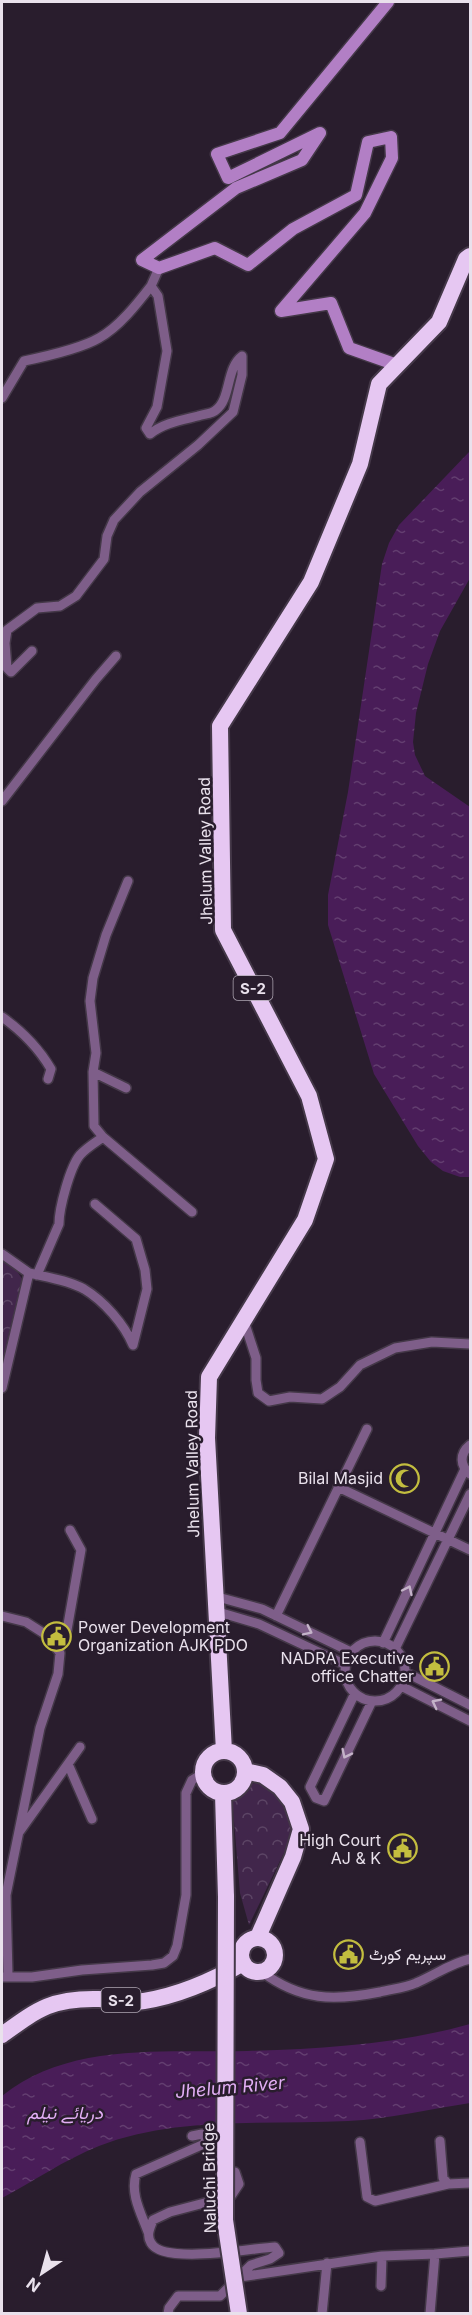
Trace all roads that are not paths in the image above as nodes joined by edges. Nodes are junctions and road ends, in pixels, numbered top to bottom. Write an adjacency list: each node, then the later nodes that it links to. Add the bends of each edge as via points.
1 (388, 2): 3 (main road, via 280,133 217,154 228,177 320,133 302,160 236,188 142,260)
2 (471, 256): 5 (highway, Jhelum Valley Road / S-2, via 466,259 439,322)
3 (159, 268): 4 (street); 5 (main road, via 215,248 248,265 293,229 356,195 368,142 391,137 392,158 365,213 281,311 331,303 349,348)
4 (151, 286): 6 (street, via 133,310 99,338 24,361); 7 (street, via 158,296 167,351 157,408 146,428 150,434 158,428 214,412 222,405 237,359 242,356 238,396 223,423 140,492 114,520 104,559 76,596 60,606 37,608 7,630 7,668 11,672)
5 (397, 365): 20 (highway, Jhelum Valley Road / S-2, via 379,384 360,464 311,582 220,726 224,930 309,1096 326,1159 305,1220)
6 (2, 398)
7 (32, 651)
8 (116, 656): 9 (street)
9 (2, 801)
10 (128, 880): 12 (street, via 93,978)
11 (2, 1017): 13 (street, via 41,1051 51,1069)
12 (93, 1072): 14 (street); 15 (street, via 94,1126)
13 (48, 1079)
14 (126, 1088)
15 (103, 1137): 17 (street); 19 (street, via 80,1155 73,1168 59,1224)
16 (96, 1204): 19 (street, via 135,1239 145,1270 147,1289 134,1346 105,1306 83,1288)
17 (192, 1212)
18 (2, 1254): 19 (street)
19 (33, 1274): 22 (street)
20 (244, 1321): 21 (street, via 256,1358 258,1393 269,1401 290,1397 322,1399 340,1387 360,1365 395,1348 432,1342); 32 (highway, Jhelum Valley Road / S-2, via 209,1377 207,1438)
21 (471, 1344)
22 (2, 1388)
23 (367, 1429): 26 (street)
24 (471, 1445): 25 (street, via 463,1454 462,1464)
25 (468, 1472): 29 (street)
26 (338, 1487): 29 (street); 34 (street)
27 (471, 1494): 30 (street)
28 (70, 1530): 36 (street, via 81,1550 67,1630)
29 (435, 1533): 30 (street); 35 (street, one-way to 29)
30 (449, 1539): 31 (street); 37 (street)
31 (471, 1550)
32 (214, 1604): 34 (street, via 262,1609); 39 (street); 47 (highway, Jhelum Valley Road / S-2)
33 (2, 1616): 36 (street, via 26,1622)
34 (276, 1616): 38 (street, one-way to 38)
35 (383, 1643): 37 (street); 38 (street, via 368,1642)
36 (55, 1645): 53 (street, via 60,1653 58,1674 40,1728)
37 (395, 1649): 40 (street)
38 (351, 1652): 39 (street)
39 (346, 1665): 42 (street, via 346,1680)
40 (405, 1672): 41 (street); 44 (street)
41 (401, 1686): 43 (street, via 386,1699); 45 (street, one-way to 41)
42 (355, 1694): 43 (street); 43 (street, one-way to 42, via 324,1801 316,1798 310,1786)
43 (372, 1701)
44 (471, 1705)
45 (471, 1721)
46 (80, 1747): 48 (street)
47 (224, 1751): 49 (highway, via 237,1755); 50 (highway, via 210,1755)
48 (68, 1764): 52 (street); 53 (street)
49 (245, 1771): 51 (highway, via 240,1787); 55 (highway, via 263,1775 280,1787 292,1802 301,1829)
50 (202, 1774): 51 (highway, via 208,1787); 60 (street, via 192,1780 186,1793 186,1895 172,1956 152,1965 32,1977)
51 (223, 1794): 76 (highway, Naluchi Bridge, bridge, via 225,2220)
52 (92, 1819)
53 (17, 1836): 54 (street)
54 (6, 1862): 56 (street)
55 (258, 1937): 58 (highway, via 243,1946); 59 (highway, via 269,1941 275,1951 272,1966)
56 (4, 1958): 60 (street)
57 (471, 1959): 59 (street, via 414,1984 354,1997 312,1997)
58 (243, 1963): 59 (highway, via 251,1971); 61 (highway, S-2, via 209,1982 156,1998 48,2005)
59 (262, 1972)
60 (5, 1976)
61 (2, 2035)
62 (192, 2136): 68 (street, via 202,2134 206,2138 204,2144 136,2174 133,2184 137,2205)
63 (440, 2141): 67 (street, via 443,2178)
64 (360, 2142): 67 (street, via 367,2197 375,2200)
65 (235, 2172): 68 (street, via 239,2184 231,2196 170,2212 153,2220)
66 (471, 2183): 67 (street)
67 (448, 2184)
68 (148, 2232): 73 (street, via 151,2243 171,2253 275,2247 279,2253 251,2265)
69 (471, 2251): 70 (street)
70 (435, 2254): 71 (street); 79 (street)
71 (381, 2256): 72 (street); 74 (street)
72 (327, 2264): 73 (street); 78 (street)
73 (240, 2277): 75 (street, via 220,2296 178,2296); 77 (street)
74 (381, 2286)
75 (168, 2313)
76 (239, 2313)
77 (246, 2313)
78 (322, 2313)
79 (430, 2313)

